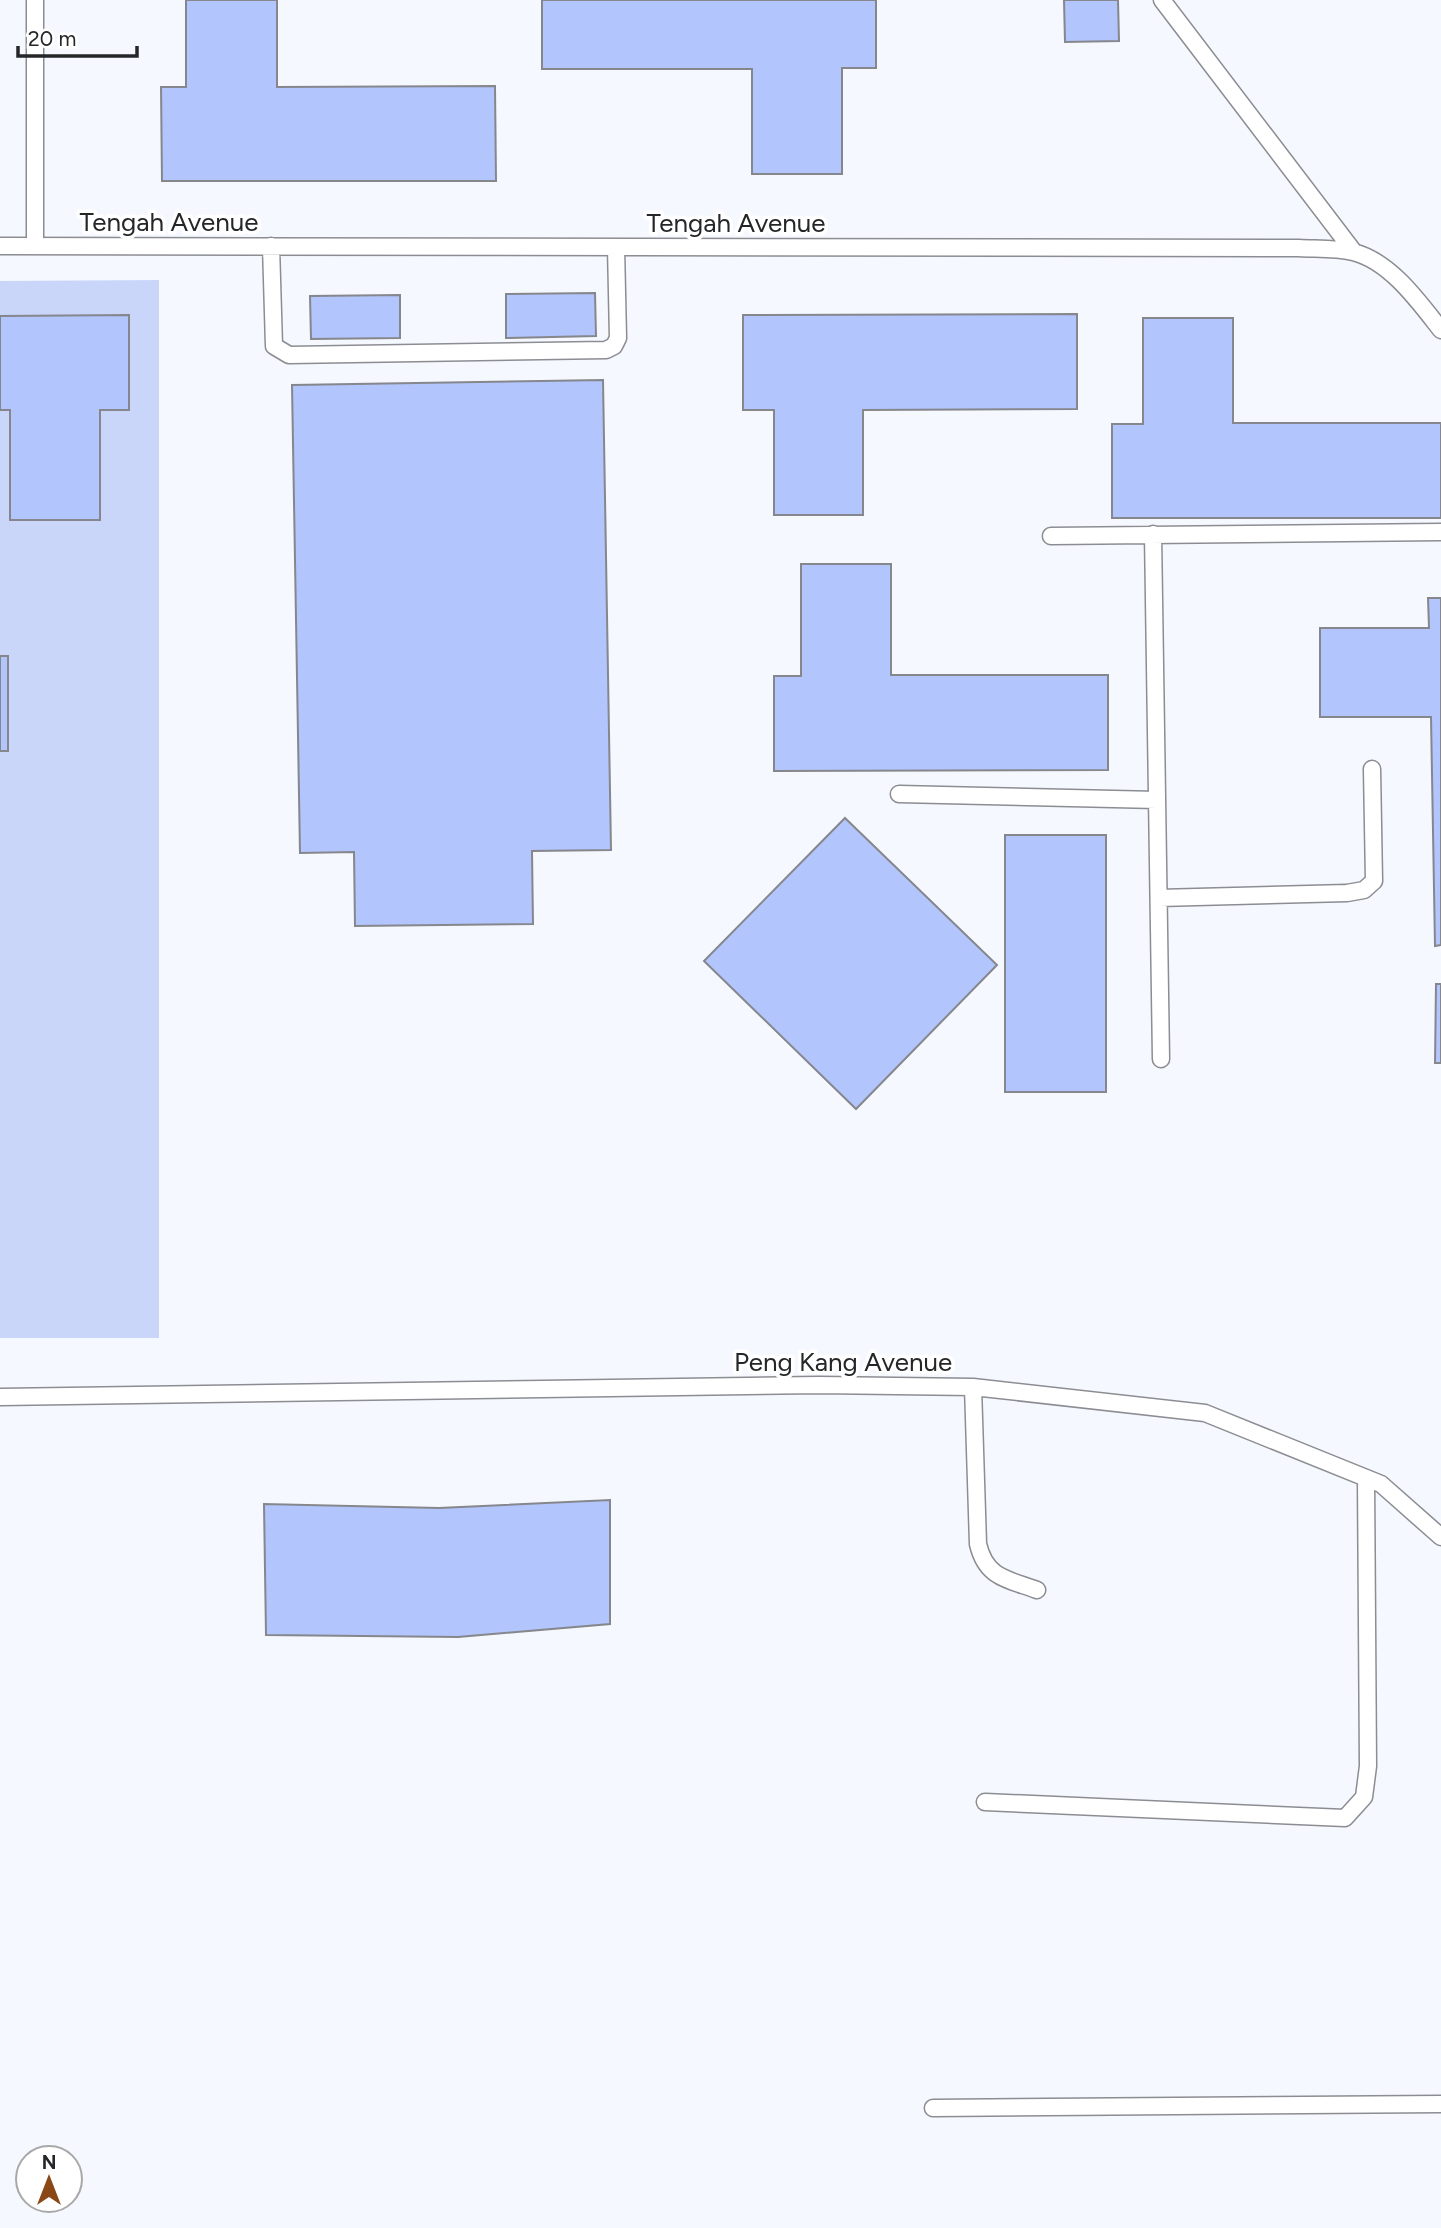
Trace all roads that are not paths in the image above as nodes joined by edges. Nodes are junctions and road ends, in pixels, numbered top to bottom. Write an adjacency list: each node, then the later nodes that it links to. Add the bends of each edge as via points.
1 (35, 0): 4 (lane)
2 (1162, 0): 7 (lane)
3 (0, 246): 4 (lane, Tengah Avenue)
4 (35, 246): 5 (lane, Tengah Avenue)
5 (271, 246): 6 (lane, Tengah Avenue); 6 (lane, via 274,346 289,355 606,350 618,338)
6 (615, 247): 7 (lane, Tengah Avenue, via 1299,248)
7 (1354, 252): 8 (lane, Tengah Avenue, via 1382,267 1419,300)
8 (1441, 330)
9 (1441, 532): 10 (lane)
10 (1153, 534): 11 (lane); 14 (lane)
11 (1051, 536)
12 (1372, 769): 15 (lane, via 1374,881 1364,890)
13 (899, 794): 14 (lane)
14 (1157, 800): 15 (lane)
15 (1159, 898): 16 (lane)
16 (1161, 1059)
17 (974, 1387): 18 (lane, Peng Kang Avenue); 19 (lane, Peng Kang Avenue, via 1205,1413); 21 (lane, via 978,1544 983,1564)
18 (0, 1396)
19 (1366, 1478): 20 (lane, Peng Kang Avenue, via 1381,1484); 22 (lane, via 1368,1766 1364,1797 1345,1818)
20 (1441, 1537)
21 (1037, 1590)
22 (985, 1802)
23 (1441, 2105): 24 (lane)
24 (933, 2108)

